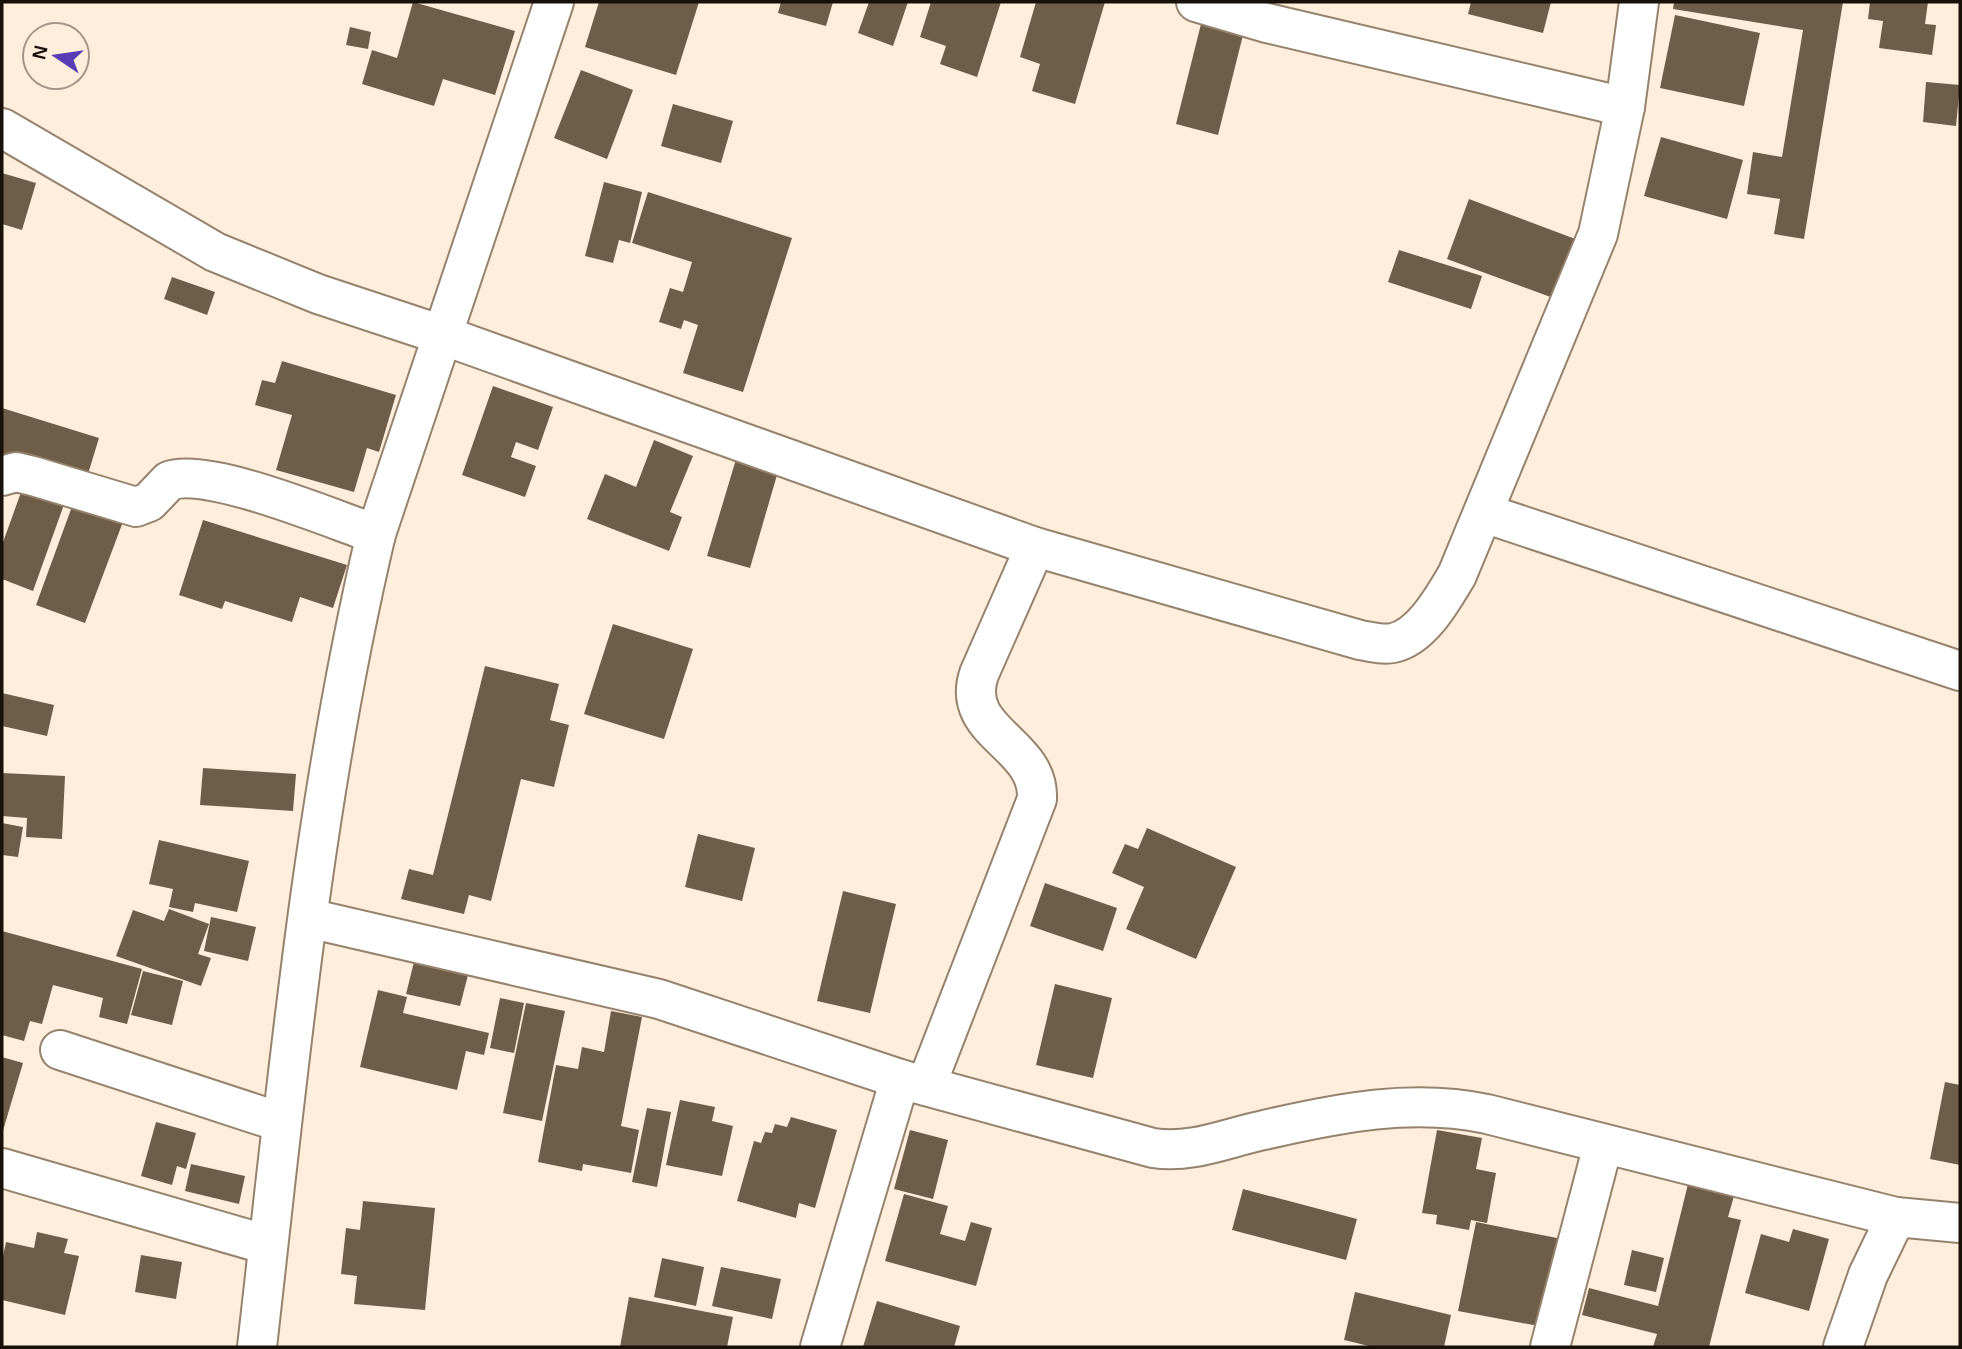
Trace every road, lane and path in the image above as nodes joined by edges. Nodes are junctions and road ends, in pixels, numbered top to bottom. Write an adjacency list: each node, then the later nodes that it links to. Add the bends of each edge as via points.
1 (554, 2): 6 (street)
2 (1196, 2): 4 (street, via 1267,23)
3 (1639, 2): 4 (street)
4 (1625, 107): 8 (street, via 1598,234)
5 (2, 128): 6 (street, via 215,252 318,294)
6 (442, 335): 9 (street); 10 (street)
7 (2, 476): 9 (street, via 22,473 136,507 149,502 169,481 193,479 247,490)
8 (1484, 513): 10 (street, via 1440,603 1408,636 1394,643 1360,639); 11 (street)
9 (376, 534): 12 (street, via 327,783)
10 (1035, 547): 14 (street, via 974,694 979,712 1033,773 1037,799)
11 (1960, 671)
12 (308, 918): 14 (street, via 659,999); 15 (street)
13 (60, 1050): 15 (street)
14 (913, 1083): 16 (street, via 1168,1150 1206,1146 1319,1119 1415,1106 1475,1111); 22 (street)
15 (280, 1122): 20 (street)
16 (1603, 1145): 18 (street); 23 (street)
17 (2, 1168): 20 (street)
18 (1896, 1217): 19 (street); 24 (street, via 1868,1275)
19 (1960, 1223)
20 (268, 1245): 21 (street)
21 (257, 1347)
22 (820, 1347)
23 (1550, 1347)
24 (1843, 1347)

